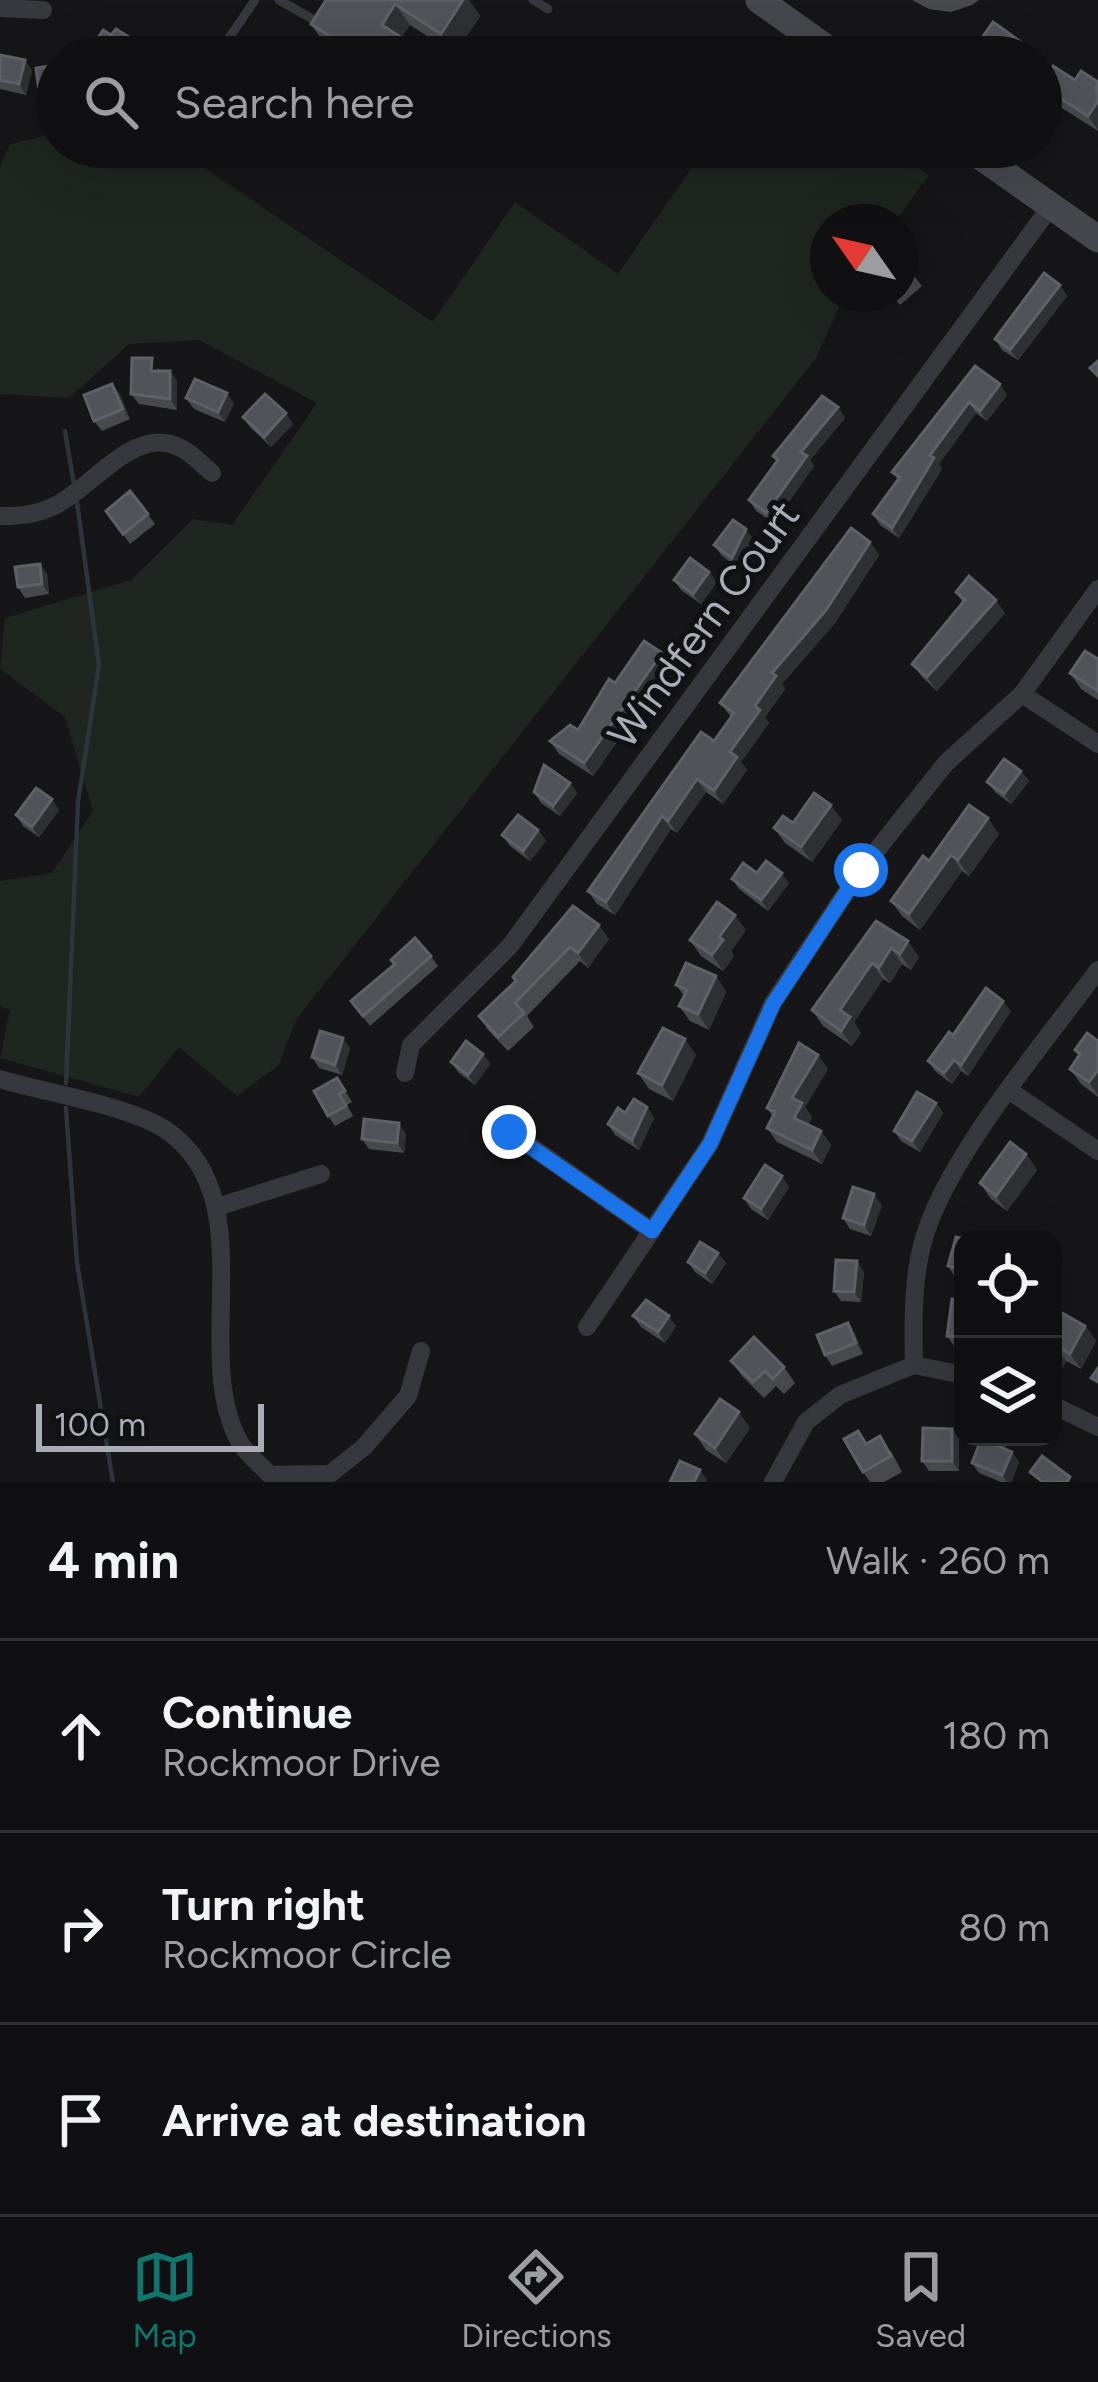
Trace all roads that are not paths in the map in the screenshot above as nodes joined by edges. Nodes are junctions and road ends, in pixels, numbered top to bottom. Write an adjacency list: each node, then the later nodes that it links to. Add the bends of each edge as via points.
1 (256, 0): 9 (lane)
2 (279, 0): 6 (lane, via 316,21)
3 (533, 0): 8 (lane)
4 (759, 0): 10 (main road)
5 (0, 8): 7 (street)
6 (334, 9)
7 (43, 10)
8 (548, 10)
9 (231, 36)
10 (810, 36)
11 (997, 168): 12 (main road)
12 (1051, 206): 13 (main road); 20 (street, Windfern Court, via 510,946 412,1045)
13 (1094, 228)
14 (212, 473): 15 (street, via 183,449 142,446 59,505)
15 (0, 516)
16 (1098, 589): 17 (street)
17 (1022, 694): 18 (street); 27 (street, via 946,763 861,870 773,1004 710,1144)
18 (1098, 745)
19 (1098, 970): 22 (street)
20 (405, 1073)
21 (0, 1079): 26 (street, via 164,1127 189,1152)
22 (1010, 1090): 24 (street); 30 (street, via 928,1223 918,1260)
23 (509, 1132): 27 (street)
24 (1098, 1151)
25 (321, 1174): 26 (street)
26 (217, 1207): 34 (street, via 228,1408 239,1441)
27 (652, 1231): 28 (street)
28 (587, 1327)
29 (421, 1351): 34 (street, via 408,1396 364,1447 330,1474)
30 (914, 1365): 31 (street); 35 (street, via 840,1396 806,1422)
31 (954, 1373)
32 (1062, 1409): 33 (street)
33 (1098, 1427)
34 (269, 1478)
35 (773, 1482)

